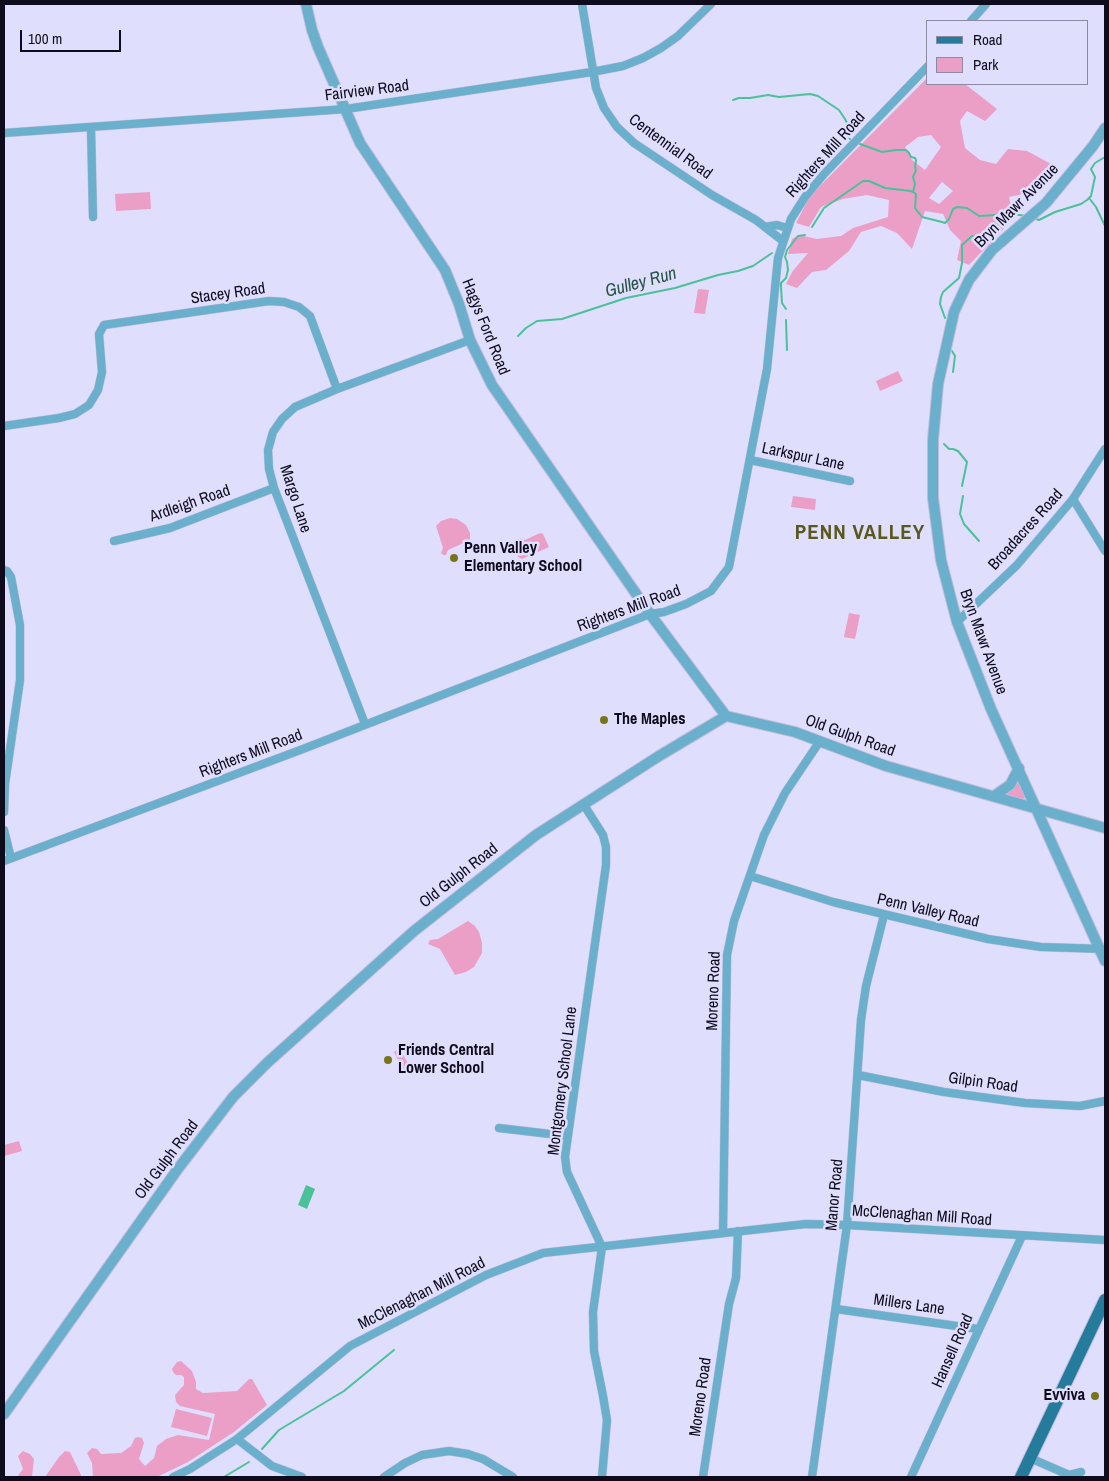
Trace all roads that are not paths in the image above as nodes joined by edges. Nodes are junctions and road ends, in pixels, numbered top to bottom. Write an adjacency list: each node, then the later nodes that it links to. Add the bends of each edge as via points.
1 (306, 4): 8 (street, Hagys Ford Road, via 318,47)
2 (582, 4): 7 (street, Centennial Road)
3 (711, 4): 7 (street, Fairview Road, via 661,48 623,66)
4 (986, 4): 5 (street)
5 (972, 20)
6 (926, 68): 14 (street, Righters Mill Road, via 824,174 792,215)
7 (592, 72): 8 (street, Fairview Road); 13 (street, Centennial Road, via 604,108 626,135 712,195)
8 (346, 109): 9 (street, Fairview Road); 16 (street, Hagys Ford Road, via 365,150 445,270 460,304)
9 (91, 128): 11 (street, Fairview Road); 12 (street)
10 (1105, 128): 28 (street, Bryn Mawr Avenue, via 1046,202 992,250 969,280 954,312 938,384 933,440 933,498 941,560)
11 (4, 133)
12 (93, 217)
13 (765, 227): 14 (street, Centennial Road); 15 (street, Centennial Road)
14 (787, 228): 15 (street, Righters Mill Road)
15 (783, 241): 20 (street, Righters Mill Road, via 778,258 767,369)
16 (470, 340): 17 (street, Margo Lane); 27 (street, Hagys Ford Road, via 492,385)
17 (337, 389): 18 (street, Stacey Road, via 310,316 299,307 269,301 107,324 99,334 102,372 98,390 89,405 75,414 59,418); 22 (street, Margo Lane, via 295,407 273,432 268,450)
18 (4, 426)
19 (1105, 449): 23 (street, Broadacres Road)
20 (750, 460): 21 (street, Larkspur Lane); 27 (street, Righters Mill Road, via 728,569 711,591 702,597)
21 (850, 481)
22 (274, 488): 24 (street, Ardleigh Road, via 170,528); 30 (street, Margo Lane)
23 (1073, 499): 25 (street); 28 (street, Broadacres Road, via 1017,565)
24 (114, 541)
25 (1105, 551)
26 (5, 570): 36 (street, via 10,577 20,625 20,671)
27 (650, 614): 29 (street, Hagys Ford Road); 30 (street, Righters Mill Road)
28 (957, 622): 32 (street, Bryn Mawr Avenue, via 991,709)
29 (726, 716): 31 (street, Old Gulph Road); 34 (street, Old Gulph Road)
30 (364, 724): 39 (street, Righters Mill Road)
31 (820, 741): 33 (street, Old Gulph Road, via 886,766); 40 (street, Moreno Road, via 773,814)
32 (1019, 768): 33 (street, via 1010,785); 35 (street, Bryn Mawr Avenue)
33 (994, 796): 35 (street, Old Gulph Road)
34 (584, 805): 47 (street, Montgomery School Lane, via 603,835 606,864); 57 (street, Old Gulph Road, via 536,836 414,931 233,1097 177,1170)
35 (1037, 809): 37 (street, Old Gulph Road); 42 (street, Bryn Mawr Avenue)
36 (4, 812)
37 (1105, 828)
38 (4, 830): 39 (street)
39 (7, 860)
40 (750, 876): 41 (street, Penn Valley Road); 50 (street, Moreno Road, via 734,921 727,955)
41 (884, 915): 42 (street, Penn Valley Road, via 988,939 1041,947); 44 (street, Manor Road, via 866,986)
42 (1103, 949): 43 (street, Bryn Mawr Avenue)
43 (1105, 962)
44 (858, 1075): 45 (street, Gilpin Road, via 1024,1103 1080,1106); 48 (street, Manor Road)
45 (1105, 1101)
46 (500, 1128): 47 (street)
47 (567, 1136): 53 (street, Montgomery School Lane, via 566,1172)
48 (847, 1225): 49 (street, McClenaghan Mill Road, via 806,1224); 51 (street, McClenaghan Mill Road); 55 (street, Manor Road)
49 (738, 1231): 50 (street, McClenaghan Mill Road); 67 (street, Moreno Road, via 736,1278 729,1304)
50 (723, 1233): 53 (street, McClenaghan Mill Road)
51 (1022, 1236): 52 (street, McClenaghan Mill Road); 56 (street, Hansell Road)
52 (1105, 1240)
53 (602, 1247): 58 (street, McClenaghan Mill Road, via 543,1253 486,1275 350,1346); 66 (street, via 593,1312 594,1351 607,1420)
54 (1105, 1300): 59 (main road)
55 (836, 1309): 56 (street, Millers Lane); 68 (street, Manor Road)
56 (978, 1329): 69 (street, Hansell Road)
57 (4, 1414)
58 (236, 1439): 62 (street, McClenaghan Mill Road); 63 (street, via 272,1466)
59 (1030, 1458): 61 (street); 70 (main road)
60 (1081, 1472): 61 (street)
61 (1069, 1476)
62 (173, 1477)
63 (302, 1477)
64 (384, 1477): 65 (street, via 422,1456 449,1451 483,1459)
65 (513, 1477)
66 (602, 1477)
67 (703, 1477)
68 (812, 1477)
69 (911, 1477)
70 (1021, 1477)

